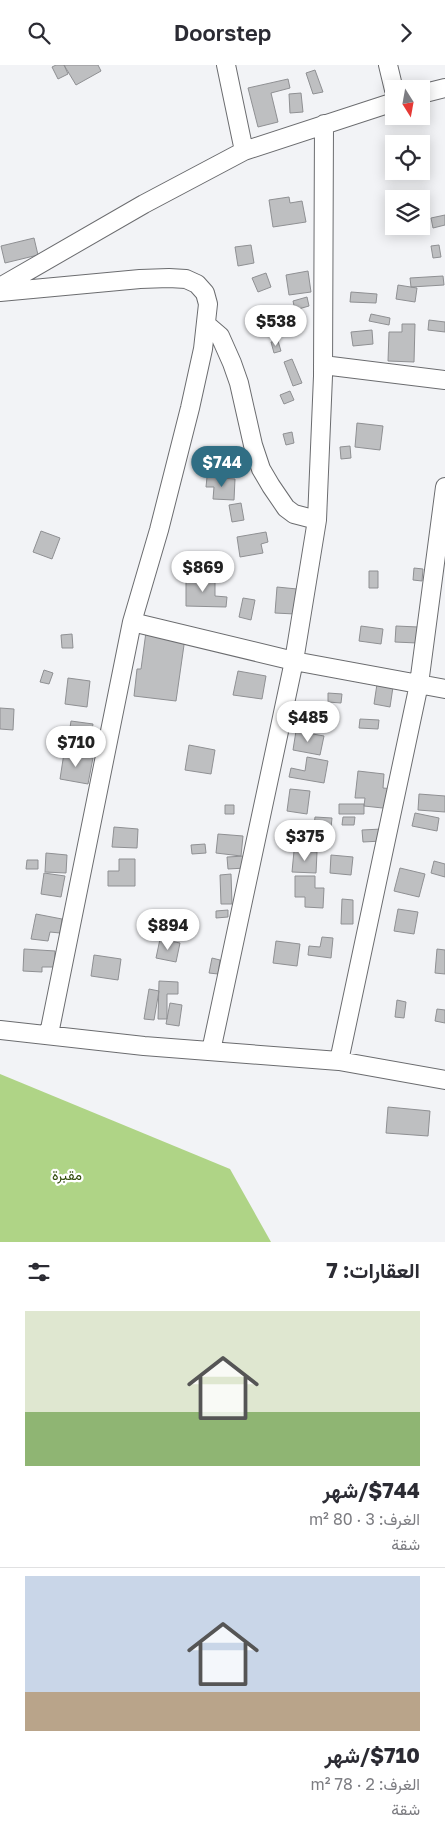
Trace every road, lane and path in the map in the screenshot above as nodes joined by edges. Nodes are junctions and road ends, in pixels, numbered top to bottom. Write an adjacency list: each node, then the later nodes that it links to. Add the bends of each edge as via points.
1 (226, 65): 8 (street)
2 (388, 65): 3 (street)
3 (392, 80)
4 (445, 88): 5 (street)
5 (430, 92)
6 (385, 105): 7 (street)
7 (324, 124): 8 (street); 12 (street)
8 (244, 151): 9 (street)
9 (0, 287)
10 (0, 292): 11 (street, via 140,279 186,279 205,293 208,304)
11 (206, 323): 15 (street, via 220,336 240,383 253,445 271,486 294,514); 16 (street, via 190,409)
12 (323, 365): 13 (street); 15 (street)
13 (445, 380)
14 (445, 487): 18 (street)
15 (317, 520): 17 (street)
16 (132, 622): 17 (street); 21 (street)
17 (294, 661): 18 (street); 22 (street)
18 (419, 684): 19 (street); 23 (street)
19 (445, 689)
20 (0, 1030): 21 (street)
21 (49, 1034): 22 (street)
22 (211, 1051): 23 (street)
23 (339, 1061): 24 (street)
24 (445, 1080)

